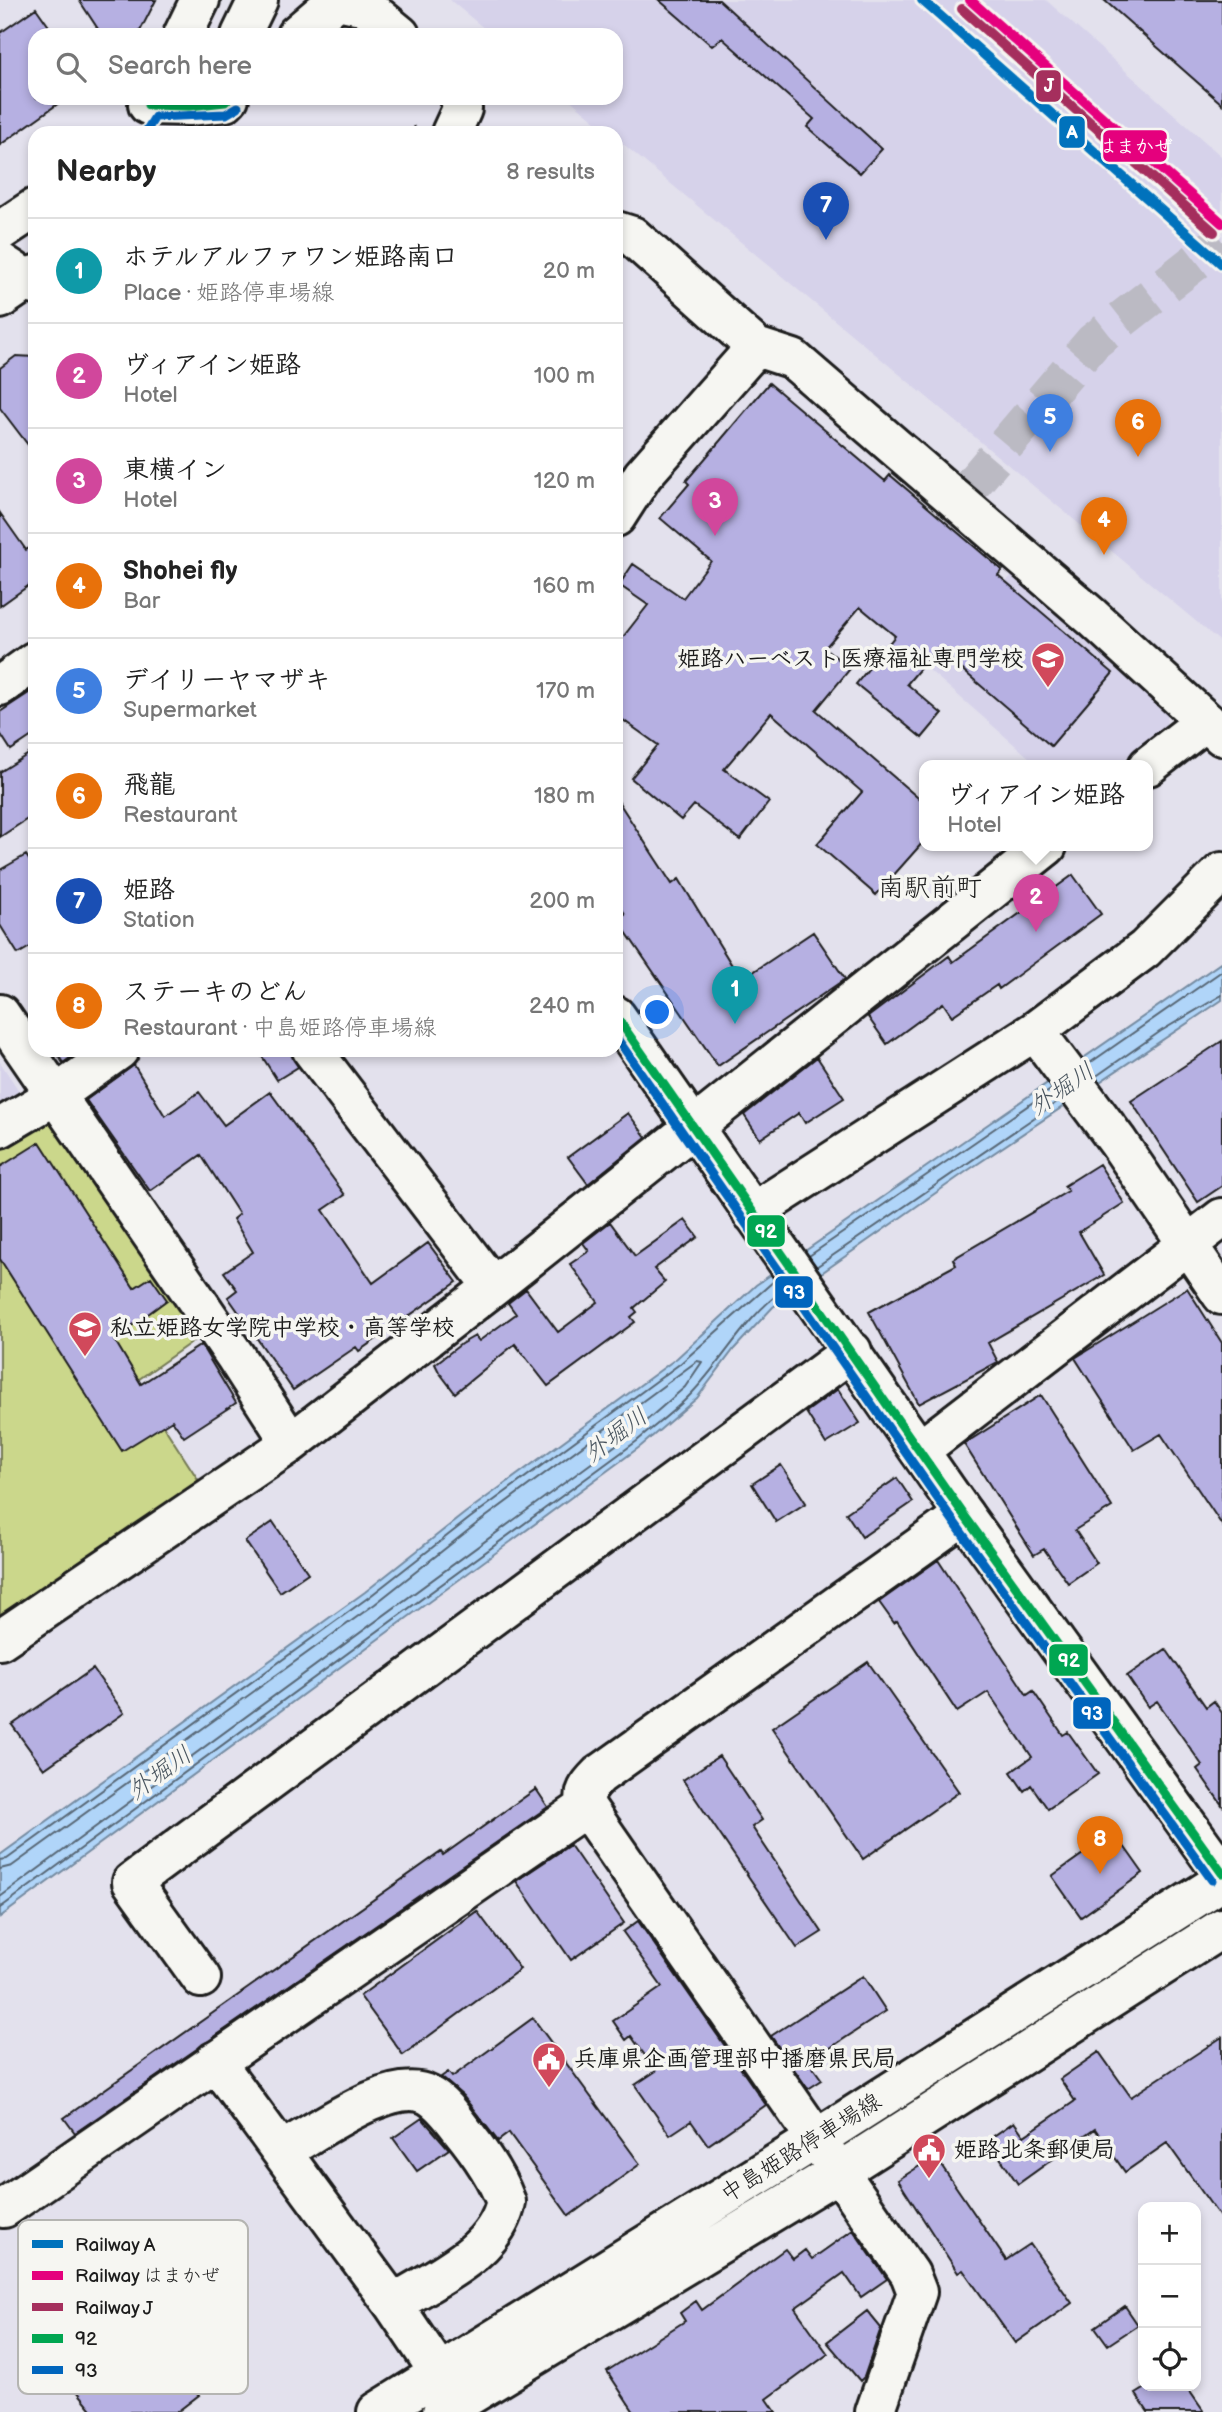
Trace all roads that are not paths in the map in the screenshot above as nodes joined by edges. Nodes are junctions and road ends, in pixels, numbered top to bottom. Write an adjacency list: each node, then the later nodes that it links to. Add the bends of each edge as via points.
1 (200, 0): 3 (street)
2 (258, 0): 4 (street)
3 (186, 28)
4 (244, 28)
5 (304, 28): 6 (street, via 337,0 365,6)
6 (392, 28)
7 (195, 105): 10 (street)
8 (222, 105): 11 (street)
9 (461, 105): 12 (street)
10 (144, 112)
11 (206, 126)
12 (454, 126)
13 (28, 213): 14 (street)
14 (0, 231)
15 (623, 233): 16 (street, via 632,236)
16 (756, 347): 17 (street, via 643,475); 18 (street, via 793,359)
17 (623, 506)
18 (1214, 728): 19 (street)
19 (1153, 763)
20 (1041, 851): 30 (street)
21 (1222, 872): 24 (street, via 1145,949)
22 (0, 1014): 25 (street)
23 (623, 1026): 30 (street)
24 (1035, 1031): 32 (street); 34 (street)
25 (28, 1054)
26 (30, 1057): 29 (street)
27 (109, 1057): 29 (street)
28 (317, 1057): 35 (street)
29 (56, 1095): 31 (street); 38 (street)
30 (693, 1126): 32 (street); 35 (street)
31 (0, 1128)
32 (752, 1213): 37 (street)
33 (1222, 1218): 34 (street)
34 (1186, 1242): 36 (street); 39 (street)
35 (493, 1287): 38 (street)
36 (1222, 1295)
37 (852, 1351): 39 (street); 46 (street, via 132,1882)
38 (291, 1443): 41 (street)
39 (920, 1450): 40 (street)
40 (964, 1514): 42 (street, via 598,1775 587,1787); 43 (street)
41 (0, 1640)
42 (586, 1807): 47 (street); 48 (street)
43 (1222, 1873)
44 (1222, 1881): 48 (street, 中島姫路停車場線)
45 (1222, 1928): 50 (street, 中島姫路停車場線)
46 (201, 1978)
47 (215, 2061): 49 (street); 51 (street)
48 (818, 2138): 50 (street); 53 (street, 中島姫路停車場線)
49 (282, 2151): 52 (street); 52 (street, via 381,2096 410,2089 429,2095 477,2148 506,2202 503,2218 479,2248)
50 (840, 2171): 53 (street, 中島姫路停車場線); 55 (street, via 910,2273 917,2292)
51 (4, 2208)
52 (393, 2304): 53 (street)
53 (446, 2395): 54 (street, 中島姫路停車場線)
54 (377, 2412)
55 (875, 2412)

